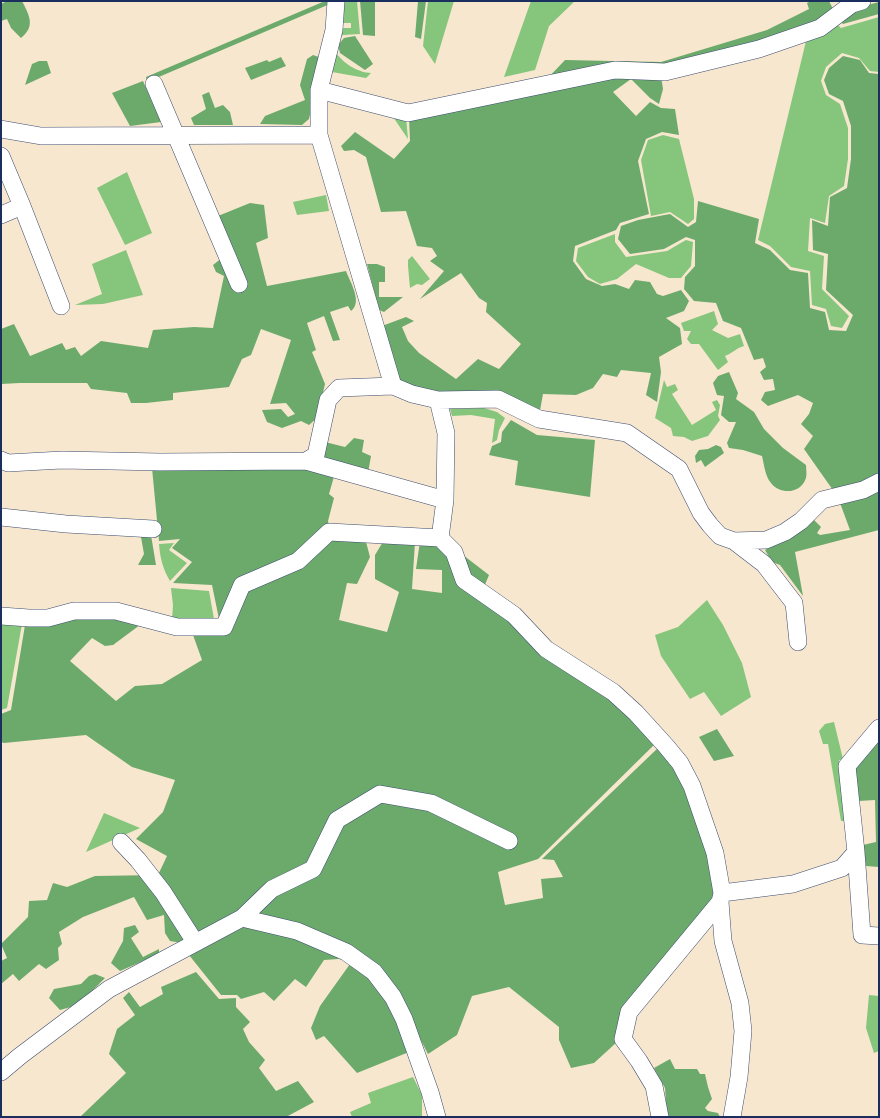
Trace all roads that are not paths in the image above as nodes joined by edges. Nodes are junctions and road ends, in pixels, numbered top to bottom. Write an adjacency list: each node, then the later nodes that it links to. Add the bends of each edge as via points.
1 (336, 1): 4 (street, via 334,30)
2 (862, 1): 4 (street, via 852,4 820,28 759,50 665,72 615,70 408,113)
3 (154, 84): 7 (street)
4 (319, 90): 6 (street)
5 (1, 129): 7 (street, via 41,136)
6 (319, 135): 7 (street); 13 (street)
7 (177, 136): 11 (street)
8 (1, 156): 9 (street)
9 (22, 206): 10 (street); 12 (street)
10 (1, 215)
11 (239, 284)
12 (61, 306)
13 (393, 386): 14 (street); 16 (street, via 339,388 328,400 316,454)
14 (438, 400): 18 (street, via 446,434); 22 (street, via 498,399 539,419 626,433 679,468 701,513 710,525 720,536)
15 (1, 460): 16 (street, via 8,463 62,460)
16 (306, 461): 18 (street)
17 (879, 482): 22 (street, via 863,490 822,500 801,521 779,535 766,540)
18 (445, 500): 21 (street)
19 (1, 517): 20 (street)
20 (153, 529)
21 (440, 538): 23 (street, via 329,532 298,562 242,585 224,627 177,626 116,611 74,611 48,618); 29 (street, via 454,552 464,580 514,615 546,649 613,692 666,746 683,769 701,810 715,853)
22 (734, 541): 24 (street, via 764,564 794,603)
23 (1, 616)
24 (798, 642)
25 (879, 728): 28 (street, via 847,766)
26 (509, 841): 30 (street, via 431,803 380,794 337,820 313,869 272,890)
27 (122, 842): 32 (street, via 163,892)
28 (856, 852): 29 (street, via 842,868 793,884); 31 (street, via 862,935)
29 (721, 898): 35 (street, via 629,1012 623,1039 654,1086); 36 (street, via 723,941 740,1003 743,1032 740,1077)
30 (242, 918): 32 (street); 34 (street, via 297,931 346,952 374,972 393,997 404,1019)
31 (879, 936)
32 (194, 942): 33 (street, via 109,989)
33 (1, 1072)
34 (437, 1117)
35 (660, 1117)
36 (732, 1117)

